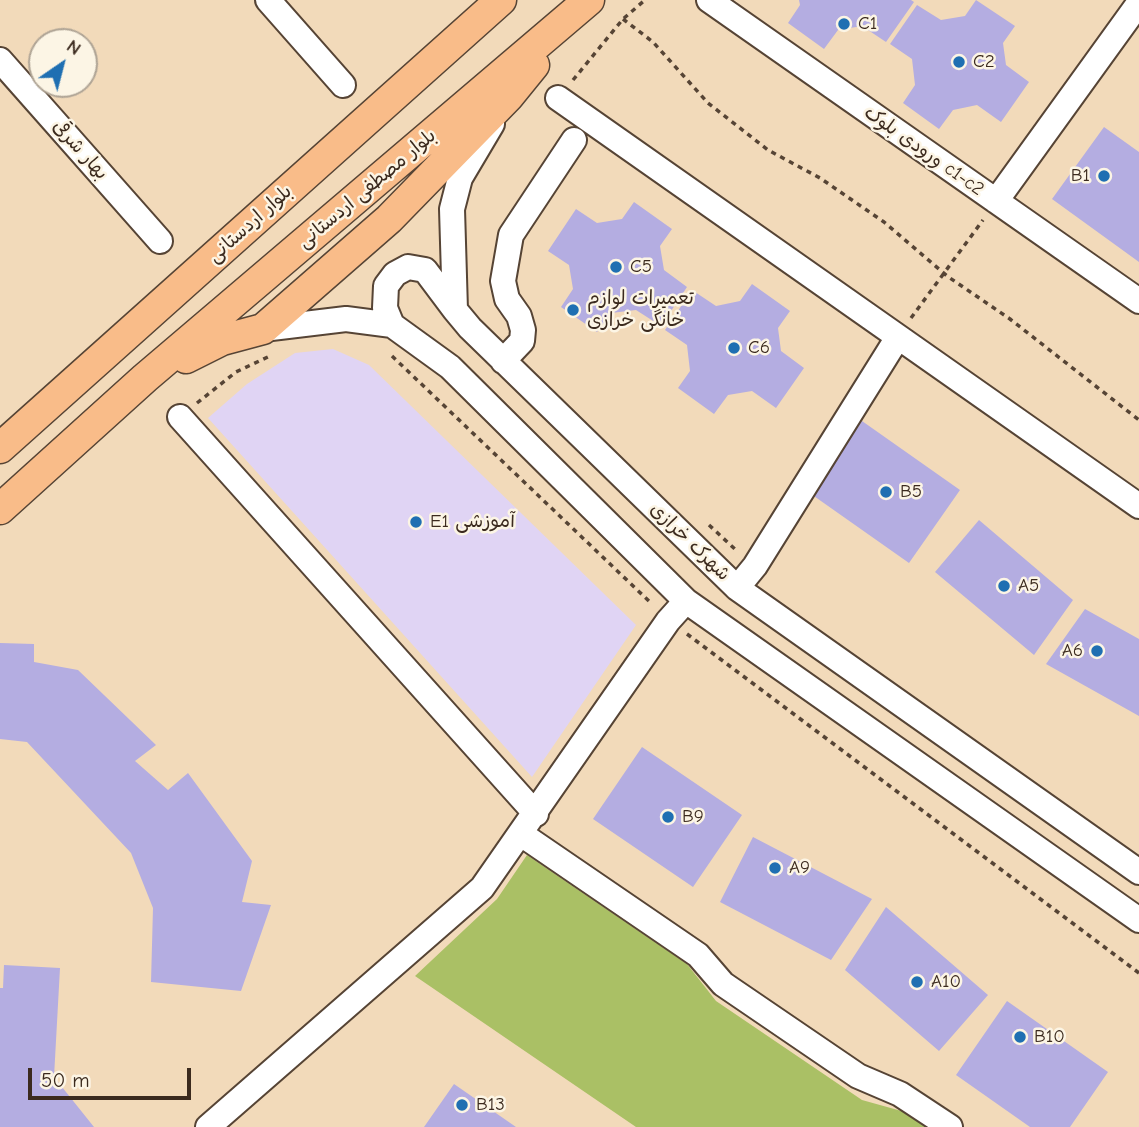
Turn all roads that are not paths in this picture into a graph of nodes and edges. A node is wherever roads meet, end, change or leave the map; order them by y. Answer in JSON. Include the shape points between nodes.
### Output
{"nodes":[{"id":1,"x":268,"y":0,"type":"edge"},
{"id":2,"x":500,"y":0,"type":"edge"},
{"id":3,"x":709,"y":0,"type":"edge"},
{"id":4,"x":1139,"y":3,"type":"edge"},
{"id":5,"x":582,"y":6,"type":"edge"},
{"id":6,"x":0,"y":60,"type":"edge"},
{"id":7,"x":343,"y":85,"type":"dead end"},
{"id":8,"x":508,"y":97,"type":"junction"},
{"id":9,"x":558,"y":98,"type":"road end"},
{"id":10,"x":574,"y":140,"type":"dead end"},
{"id":11,"x":996,"y":201,"type":"junction"},
{"id":12,"x":160,"y":241,"type":"dead end"},
{"id":13,"x":1139,"y":301,"type":"edge"},
{"id":14,"x":455,"y":310,"type":"junction"},
{"id":15,"x":392,"y":325,"type":"junction"},
{"id":16,"x":263,"y":329,"type":"junction"},
{"id":17,"x":898,"y":337,"type":"junction"},
{"id":18,"x":503,"y":360,"type":"junction"},
{"id":19,"x":145,"y":378,"type":"junction"},
{"id":20,"x":180,"y":417,"type":"dead end"},
{"id":21,"x":0,"y":448,"type":"edge"},
{"id":22,"x":1139,"y":506,"type":"edge"},
{"id":23,"x":0,"y":509,"type":"edge"},
{"id":24,"x":737,"y":588,"type":"junction"},
{"id":25,"x":686,"y":601,"type":"junction"},
{"id":26,"x":536,"y":814,"type":"junction"},
{"id":27,"x":521,"y":834,"type":"junction"},
{"id":28,"x":1139,"y":872,"type":"edge"},
{"id":29,"x":1139,"y":920,"type":"edge"},
{"id":30,"x":208,"y":1127,"type":"edge"},
{"id":31,"x":950,"y":1127,"type":"edge"}],
"edges":[{"from":1,"to":7,"type":"street"},
{"from":2,"to":21,"type":"main road","name":"بلوار اردستانی"},
{"from":3,"to":11,"type":"street","name":"ورودی بلوک c1-c2"},
{"from":4,"to":11,"type":"street"},
{"from":5,"to":8,"type":"main road"},
{"from":5,"to":19,"type":"main road","name":"بلوار مصطفی اردستانی"},
{"from":6,"to":12,"type":"street","name":"بهار شرقی"},
{"from":8,"to":14,"type":"street","via":[[460,178],[452,209]]},
{"from":8,"to":16,"type":"main road","via":[[388,219]]},
{"from":9,"to":17,"type":"street"},
{"from":10,"to":18,"type":"street","via":[[511,235],[503,281],[523,330],[522,341]]},
{"from":11,"to":13,"type":"street","name":"ورودی بلوک c1-c2"},
{"from":14,"to":15,"type":"street","name":"شهرک خرازی","via":[[425,270],[408,267],[386,286],[385,308]]},
{"from":14,"to":18,"type":"street","name":"شهرک خرازی"},
{"from":15,"to":16,"type":"street","via":[[346,319]]},
{"from":15,"to":25,"type":"street","via":[[450,367]]},
{"from":16,"to":19,"type":"main road","via":[[222,340]]},
{"from":17,"to":22,"type":"street"},
{"from":17,"to":24,"type":"street"},
{"from":18,"to":24,"type":"street","name":"شهرک خرازی"},
{"from":19,"to":23,"type":"main road"},
{"from":20,"to":26,"type":"street"},
{"from":24,"to":28,"type":"street","name":"شهرک خرازی"},
{"from":25,"to":26,"type":"street"},
{"from":25,"to":29,"type":"street"},
{"from":26,"to":27,"type":"street"},
{"from":27,"to":30,"type":"street","via":[[482,888]]},
{"from":27,"to":31,"type":"street","via":[[698,955],[734,992],[858,1076],[900,1094]]}]}
